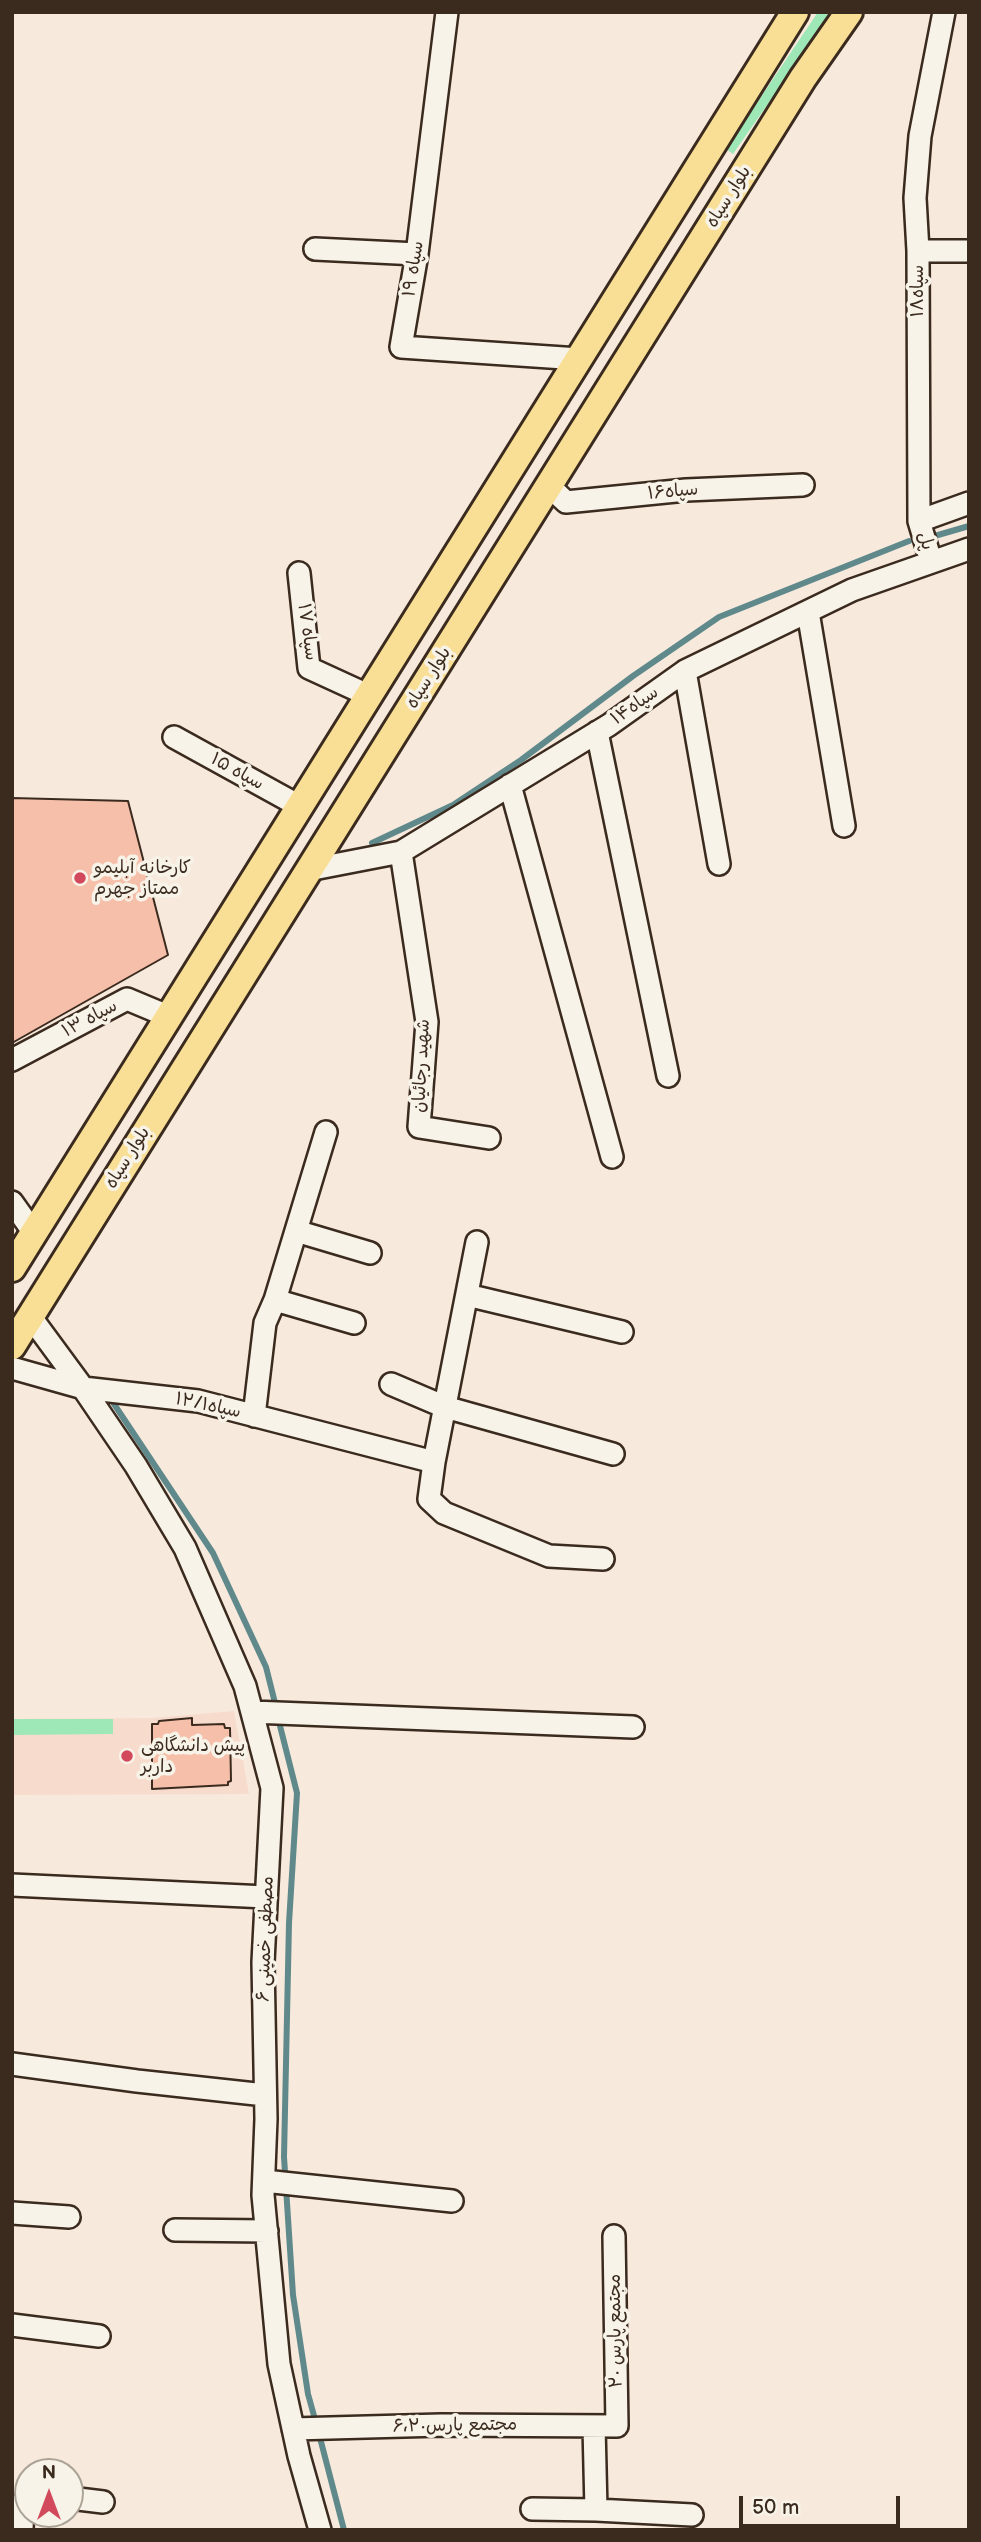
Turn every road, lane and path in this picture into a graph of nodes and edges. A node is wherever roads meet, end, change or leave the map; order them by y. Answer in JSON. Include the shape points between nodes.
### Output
{"nodes":[{"id":1,"x":447,"y":12,"type":"edge"},
{"id":2,"x":795,"y":12,"type":"edge"},
{"id":3,"x":849,"y":12,"type":"edge"},
{"id":4,"x":944,"y":12,"type":"edge"},
{"id":5,"x":315,"y":248,"type":"dead end"},
{"id":6,"x":918,"y":251,"type":"junction"},
{"id":7,"x":969,"y":251,"type":"edge"},
{"id":8,"x":417,"y":254,"type":"junction"},
{"id":9,"x":579,"y":359,"type":"junction"},
{"id":10,"x":803,"y":485,"type":"dead end"},
{"id":11,"x":548,"y":486,"type":"junction"},
{"id":12,"x":969,"y":503,"type":"edge"},
{"id":13,"x":919,"y":521,"type":"junction"},
{"id":14,"x":969,"y":549,"type":"edge"},
{"id":15,"x":931,"y":561,"type":"junction"},
{"id":16,"x":299,"y":573,"type":"dead end"},
{"id":17,"x":808,"y":612,"type":"junction"},
{"id":18,"x":685,"y":671,"type":"junction"},
{"id":19,"x":370,"y":696,"type":"junction"},
{"id":20,"x":597,"y":732,"type":"junction"},
{"id":21,"x":174,"y":737,"type":"dead end"},
{"id":22,"x":510,"y":785,"type":"junction"},
{"id":23,"x":301,"y":807,"type":"junction"},
{"id":24,"x":844,"y":826,"type":"dead end"},
{"id":25,"x":401,"y":852,"type":"junction"},
{"id":26,"x":719,"y":864,"type":"dead end"},
{"id":27,"x":308,"y":870,"type":"junction"},
{"id":28,"x":170,"y":1017,"type":"junction"},
{"id":29,"x":12,"y":1060,"type":"edge"},
{"id":30,"x":668,"y":1076,"type":"dead end"},
{"id":31,"x":326,"y":1132,"type":"dead end"},
{"id":32,"x":489,"y":1139,"type":"dead end"},
{"id":33,"x":612,"y":1157,"type":"dead end"},
{"id":34,"x":12,"y":1202,"type":"edge"},
{"id":35,"x":296,"y":1231,"type":"junction"},
{"id":36,"x":34,"y":1233,"type":"junction"},
{"id":37,"x":477,"y":1242,"type":"dead end"},
{"id":38,"x":370,"y":1253,"type":"dead end"},
{"id":39,"x":12,"y":1268,"type":"edge"},
{"id":40,"x":467,"y":1295,"type":"junction"},
{"id":41,"x":275,"y":1300,"type":"junction"},
{"id":42,"x":30,"y":1316,"type":"junction"},
{"id":43,"x":354,"y":1323,"type":"dead end"},
{"id":44,"x":622,"y":1332,"type":"dead end"},
{"id":45,"x":12,"y":1346,"type":"edge"},
{"id":46,"x":12,"y":1368,"type":"edge"},
{"id":47,"x":391,"y":1384,"type":"dead end"},
{"id":48,"x":83,"y":1388,"type":"junction"},
{"id":49,"x":445,"y":1407,"type":"junction"},
{"id":50,"x":254,"y":1416,"type":"junction"},
{"id":51,"x":613,"y":1454,"type":"dead end"},
{"id":52,"x":434,"y":1462,"type":"junction"},
{"id":53,"x":603,"y":1559,"type":"dead end"},
{"id":54,"x":252,"y":1712,"type":"junction"},
{"id":55,"x":633,"y":1727,"type":"dead end"},
{"id":56,"x":12,"y":1885,"type":"edge"},
{"id":57,"x":267,"y":1897,"type":"junction"},
{"id":58,"x":12,"y":2064,"type":"edge"},
{"id":59,"x":265,"y":2095,"type":"junction"},
{"id":60,"x":264,"y":2181,"type":"junction"},
{"id":61,"x":452,"y":2201,"type":"dead end"},
{"id":62,"x":12,"y":2213,"type":"edge"},
{"id":63,"x":69,"y":2217,"type":"dead end"},
{"id":64,"x":175,"y":2230,"type":"dead end"},
{"id":65,"x":267,"y":2231,"type":"junction"},
{"id":66,"x":614,"y":2236,"type":"dead end"},
{"id":67,"x":12,"y":2325,"type":"edge"},
{"id":68,"x":99,"y":2336,"type":"dead end"},
{"id":69,"x":594,"y":2426,"type":"junction"},
{"id":70,"x":617,"y":2426,"type":"joint"},
{"id":71,"x":293,"y":2429,"type":"junction"},
{"id":72,"x":84,"y":2499,"type":"edge"},
{"id":73,"x":103,"y":2502,"type":"dead end"},
{"id":74,"x":532,"y":2509,"type":"dead end"},
{"id":75,"x":596,"y":2510,"type":"junction"},
{"id":76,"x":692,"y":2515,"type":"dead end"},
{"id":77,"x":320,"y":2530,"type":"edge"}],
"edges":[{"from":1,"to":8,"type":"street","name":"سپاه ۱۹"},
{"from":2,"to":9,"type":"main road"},
{"from":3,"to":11,"type":"main road","name":"بلوار سپاه"},
{"from":4,"to":6,"type":"street","name":"سپاه۱۸","via":[[920,136],[915,198]]},
{"from":5,"to":8,"type":"street"},
{"from":6,"to":7,"type":"street"},
{"from":6,"to":13,"type":"street","name":"سپاه۱۸"},
{"from":8,"to":9,"type":"street","name":"سپاه ۱۹","via":[[401,347]]},
{"from":9,"to":19,"type":"main road"},
{"from":10,"to":11,"type":"street","name":"سپاه۱۶","via":[[566,502]]},
{"from":11,"to":27,"type":"main road","name":"بلوار سپاه"},
{"from":12,"to":13,"type":"street"},
{"from":13,"to":15,"type":"street","name":"پل"},
{"from":14,"to":15,"type":"street","name":"سپاه۱۴"},
{"from":15,"to":17,"type":"street","name":"سپاه۱۴"},
{"from":16,"to":19,"type":"street","name":"سپاه ۱۷","via":[[309,667]]},
{"from":17,"to":18,"type":"street","name":"سپاه۱۴"},
{"from":17,"to":24,"type":"street"},
{"from":18,"to":20,"type":"street","name":"سپاه۱۴"},
{"from":18,"to":26,"type":"street"},
{"from":19,"to":23,"type":"main road"},
{"from":20,"to":22,"type":"street","name":"سپاه۱۴"},
{"from":20,"to":30,"type":"street"},
{"from":21,"to":23,"type":"street","name":"سپاه ۱۵"},
{"from":22,"to":25,"type":"street","name":"سپاه۱۴"},
{"from":22,"to":33,"type":"street"},
{"from":23,"to":28,"type":"main road"},
{"from":25,"to":27,"type":"street","name":"سپاه۱۴"},
{"from":25,"to":32,"type":"street","name":"شهید رجائیان","via":[[427,1022],[419,1127]]},
{"from":27,"to":42,"type":"main road","name":"بلوار سپاه"},
{"from":28,"to":29,"type":"street","name":"سپاه ۱۳","via":[[127,999]]},
{"from":28,"to":36,"type":"main road"},
{"from":31,"to":35,"type":"street"},
{"from":34,"to":36,"type":"street"},
{"from":35,"to":38,"type":"street"},
{"from":35,"to":41,"type":"street"},
{"from":36,"to":39,"type":"main road"},
{"from":37,"to":40,"type":"street"},
{"from":40,"to":44,"type":"street"},
{"from":40,"to":49,"type":"street"},
{"from":41,"to":43,"type":"street"},
{"from":41,"to":50,"type":"street","via":[[265,1323]]},
{"from":42,"to":45,"type":"main road","name":"بلوار سپاه"},
{"from":42,"to":48,"type":"street"},
{"from":46,"to":48,"type":"street","name":"سپاه۱۲/۱"},
{"from":47,"to":49,"type":"street"},
{"from":48,"to":50,"type":"street","name":"سپاه۱۲/۱","via":[[198,1401]]},
{"from":48,"to":54,"type":"street","name":"مصطفی خمینی ۶","via":[[185,1548]]},
{"from":49,"to":51,"type":"street"},
{"from":49,"to":52,"type":"street"},
{"from":50,"to":52,"type":"street","name":"سپاه۱۲/۱"},
{"from":52,"to":53,"type":"street","via":[[429,1499],[444,1513],[549,1556]]},
{"from":54,"to":55,"type":"street"},
{"from":54,"to":57,"type":"street","name":"مصطفی خمینی ۶","via":[[272,1788]]},
{"from":56,"to":57,"type":"street"},
{"from":57,"to":59,"type":"street","name":"مصطفی خمینی ۶"},
{"from":58,"to":59,"type":"street"},
{"from":59,"to":60,"type":"street","name":"مصطفی خمینی ۶"},
{"from":60,"to":61,"type":"street"},
{"from":60,"to":65,"type":"street","name":"مصطفی خمینی ۶"},
{"from":62,"to":63,"type":"street"},
{"from":64,"to":65,"type":"street"},
{"from":65,"to":71,"type":"street","name":"مصطفی خمینی ۶","via":[[279,2364]]},
{"from":66,"to":70,"type":"street","name":"مجتمع پارس ۲۰"},
{"from":67,"to":68,"type":"street"},
{"from":69,"to":70,"type":"street","name":"۶،مجتمع پارس۲۰"},
{"from":69,"to":71,"type":"street","name":"۶،مجتمع پارس۲۰"},
{"from":69,"to":75,"type":"street"},
{"from":71,"to":77,"type":"street","name":"مصطفی خمینی ۶"},
{"from":72,"to":73,"type":"street"},
{"from":74,"to":75,"type":"street"},
{"from":75,"to":76,"type":"street"}]}
